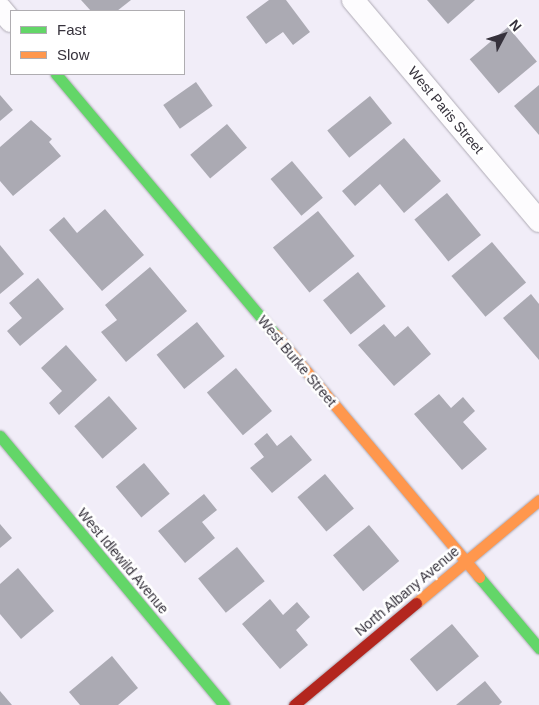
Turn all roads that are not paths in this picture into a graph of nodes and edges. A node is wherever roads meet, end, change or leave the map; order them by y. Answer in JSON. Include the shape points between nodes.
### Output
{"nodes":[{"id":1,"x":353,"y":0,"type":"edge"},
{"id":2,"x":0,"y":8,"type":"edge"},
{"id":3,"x":10,"y":20,"type":"edge"},
{"id":4,"x":57,"y":75,"type":"edge"},
{"id":5,"x":539,"y":221,"type":"edge"},
{"id":6,"x":0,"y":436,"type":"edge"},
{"id":7,"x":539,"y":500,"type":"edge"},
{"id":8,"x":466,"y":561,"type":"junction"},
{"id":9,"x":539,"y":648,"type":"edge"},
{"id":10,"x":224,"y":705,"type":"edge"},
{"id":11,"x":294,"y":705,"type":"edge"}],
"edges":[{"from":1,"to":5,"type":"street","name":"West Paris Street"},
{"from":2,"to":3,"type":"street"},
{"from":4,"to":8,"type":"street","name":"West Burke Street"},
{"from":6,"to":10,"type":"street","name":"West Idlewild Avenue"},
{"from":7,"to":8,"type":"street","name":"North Albany Avenue"},
{"from":8,"to":9,"type":"street","name":"West Burke Street"},
{"from":8,"to":11,"type":"street","name":"North Albany Avenue"}]}
